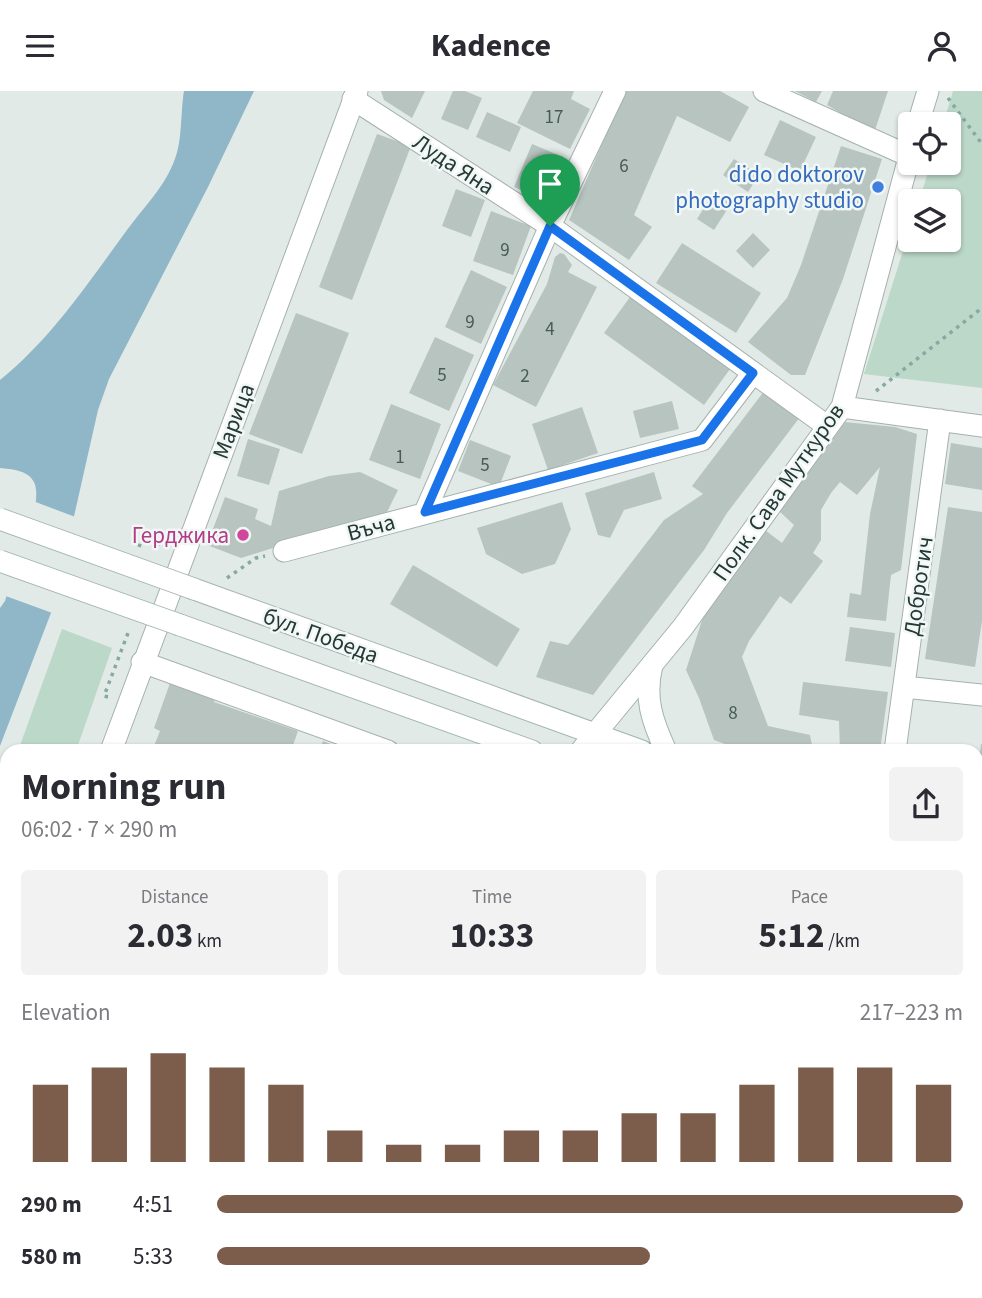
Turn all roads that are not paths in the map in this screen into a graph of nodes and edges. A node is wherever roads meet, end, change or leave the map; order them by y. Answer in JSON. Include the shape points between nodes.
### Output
{"nodes":[{"id":1,"x":615,"y":91,"type":"edge"},
{"id":2,"x":764,"y":91,"type":"edge"},
{"id":3,"x":928,"y":91,"type":"edge"},
{"id":4,"x":355,"y":95,"type":"edge"},
{"id":5,"x":922,"y":112,"type":"edge"},
{"id":6,"x":898,"y":150,"type":"edge"},
{"id":7,"x":905,"y":175,"type":"edge"},
{"id":8,"x":550,"y":226,"type":"junction"},
{"id":9,"x":753,"y":373,"type":"junction"},
{"id":10,"x":848,"y":408,"type":"junction"},
{"id":11,"x":940,"y":420,"type":"junction"},
{"id":12,"x":827,"y":426,"type":"junction"},
{"id":13,"x":982,"y":426,"type":"edge"},
{"id":14,"x":425,"y":512,"type":"junction"},
{"id":15,"x":0,"y":519,"type":"edge"},
{"id":16,"x":284,"y":551,"type":"dead end"},
{"id":17,"x":0,"y":561,"type":"edge"},
{"id":18,"x":142,"y":662,"type":"junction"},
{"id":19,"x":652,"y":665,"type":"junction"},
{"id":20,"x":904,"y":687,"type":"junction"},
{"id":21,"x":982,"y":695,"type":"edge"},
{"id":22,"x":596,"y":734,"type":"junction"},
{"id":23,"x":113,"y":744,"type":"edge"},
{"id":24,"x":369,"y":744,"type":"edge"},
{"id":25,"x":512,"y":744,"type":"edge"},
{"id":26,"x":587,"y":744,"type":"edge"},
{"id":27,"x":623,"y":744,"type":"edge"},
{"id":28,"x":663,"y":744,"type":"edge"},
{"id":29,"x":896,"y":744,"type":"edge"}],
"edges":[{"from":1,"to":8,"type":"street"},
{"from":2,"to":6,"type":"street"},
{"from":3,"to":5,"type":"street"},
{"from":4,"to":8,"type":"street","name":"Луда Яна"},
{"from":4,"to":18,"type":"street","name":"Марица"},
{"from":7,"to":10,"type":"street","name":"Полк. Сава Муткуров"},
{"from":8,"to":9,"type":"street","name":"Луда Яна"},
{"from":8,"to":14,"type":"street"},
{"from":9,"to":12,"type":"street","name":"Луда Яна"},
{"from":9,"to":14,"type":"street","name":"Въча","via":[[702,440]]},
{"from":10,"to":11,"type":"street"},
{"from":10,"to":12,"type":"street","name":"Полк. Сава Муткуров"},
{"from":11,"to":13,"type":"street"},
{"from":11,"to":20,"type":"street","name":"Добротич"},
{"from":12,"to":19,"type":"street","name":"Полк. Сава Муткуров"},
{"from":14,"to":16,"type":"street","name":"Въча"},
{"from":15,"to":22,"type":"street","name":"бул. Победа","bridge":true},
{"from":17,"to":25,"type":"street","name":"бул. Победа","bridge":true},
{"from":18,"to":23,"type":"street","name":"Марица"},
{"from":18,"to":24,"type":"street"},
{"from":19,"to":22,"type":"street","name":"Полк. Сава Муткуров"},
{"from":19,"to":28,"type":"street","via":[[647,685],[650,717]]},
{"from":20,"to":21,"type":"street"},
{"from":20,"to":29,"type":"street","name":"Добротич"},
{"from":22,"to":26,"type":"street","name":"Полк. Сава Муткуров"},
{"from":22,"to":27,"type":"street","name":"бул. Победа"}]}
